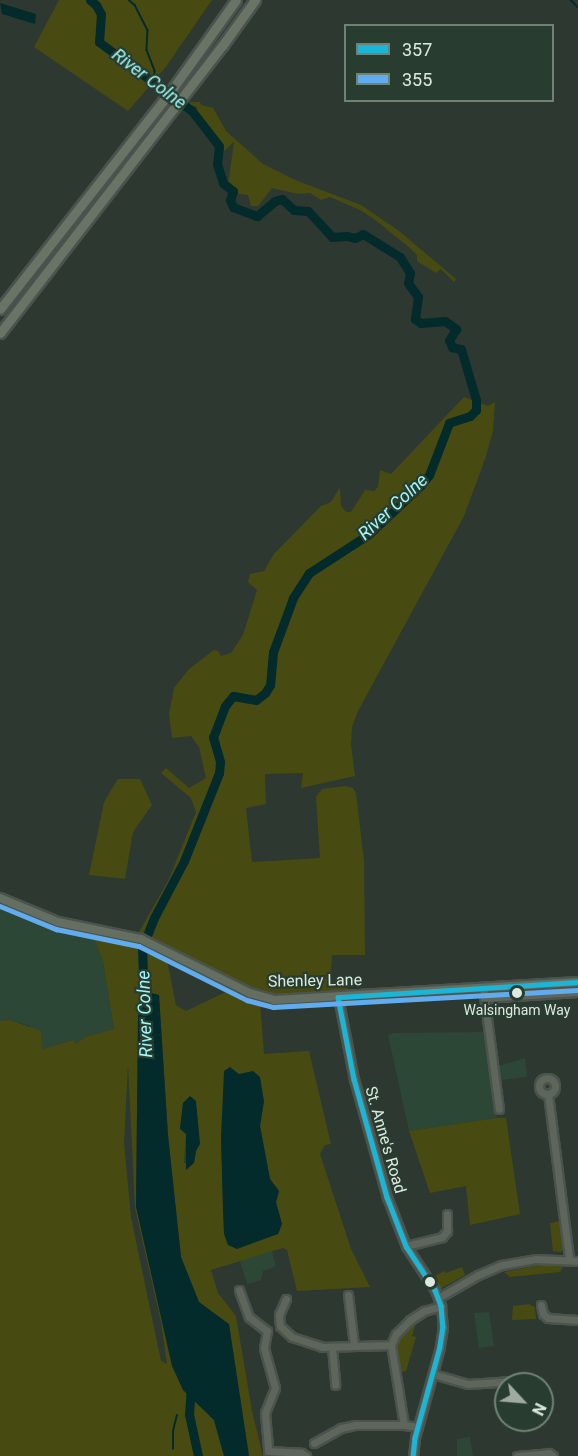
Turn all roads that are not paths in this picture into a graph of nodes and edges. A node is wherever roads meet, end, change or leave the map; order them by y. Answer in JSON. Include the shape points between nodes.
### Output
{"nodes":[{"id":1,"x":236,"y":0,"type":"edge"},
{"id":2,"x":255,"y":0,"type":"edge"},
{"id":3,"x":0,"y":309,"type":"edge"},
{"id":4,"x":0,"y":333,"type":"edge"},
{"id":5,"x":0,"y":898,"type":"edge"},
{"id":6,"x":578,"y":982,"type":"edge"},
{"id":7,"x":483,"y":988,"type":"junction"},
{"id":8,"x":578,"y":992,"type":"edge"},
{"id":9,"x":338,"y":997,"type":"junction"},
{"id":10,"x":484,"y":998,"type":"junction"},
{"id":11,"x":548,"y":1094,"type":"dead end"},
{"id":12,"x":499,"y":1109,"type":"dead end"},
{"id":13,"x":447,"y":1214,"type":"dead end"},
{"id":14,"x":406,"y":1246,"type":"junction"},
{"id":15,"x":569,"y":1259,"type":"junction"},
{"id":16,"x":578,"y":1261,"type":"edge"},
{"id":17,"x":239,"y":1290,"type":"dead end"},
{"id":18,"x":348,"y":1295,"type":"dead end"},
{"id":19,"x":438,"y":1298,"type":"junction"},
{"id":20,"x":286,"y":1299,"type":"dead end"},
{"id":21,"x":541,"y":1305,"type":"dead end"},
{"id":22,"x":441,"y":1306,"type":"junction"},
{"id":23,"x":578,"y":1320,"type":"edge"},
{"id":24,"x":280,"y":1326,"type":"junction"},
{"id":25,"x":267,"y":1331,"type":"junction"},
{"id":26,"x":354,"y":1345,"type":"junction"},
{"id":27,"x":391,"y":1345,"type":"junction"},
{"id":28,"x":332,"y":1347,"type":"junction"},
{"id":29,"x":433,"y":1374,"type":"junction"},
{"id":30,"x":494,"y":1383,"type":"edge"},
{"id":31,"x":335,"y":1385,"type":"dead end"},
{"id":32,"x":404,"y":1425,"type":"junction"},
{"id":33,"x":418,"y":1427,"type":"junction"},
{"id":34,"x":314,"y":1443,"type":"dead end"},
{"id":35,"x":268,"y":1454,"type":"edge"},
{"id":36,"x":306,"y":1456,"type":"edge"},
{"id":37,"x":413,"y":1456,"type":"edge"},
{"id":38,"x":517,"y":1456,"type":"edge"},
{"id":39,"x":553,"y":1456,"type":"edge"}],
"edges":[{"from":1,"to":3,"type":"highway","via":[[173,88]]},
{"from":2,"to":4,"type":"highway"},
{"from":5,"to":9,"type":"main road","name":"Shenley Lane","via":[[58,921],[141,939],[266,999]]},
{"from":6,"to":7,"type":"main road","name":"Shenley Lane"},
{"from":7,"to":9,"type":"main road","name":"Shenley Lane"},
{"from":7,"to":10,"type":"street"},
{"from":8,"to":10,"type":"street"},
{"from":9,"to":14,"type":"street","name":"St. Anne's Road","via":[[378,1169]]},
{"from":10,"to":12,"type":"street"},
{"from":11,"to":15,"type":"street"},
{"from":13,"to":14,"type":"street","via":[[445,1233],[440,1238]]},
{"from":14,"to":19,"type":"street","name":"St. Anne's Road"},
{"from":15,"to":16,"type":"street"},
{"from":15,"to":19,"type":"street","via":[[502,1265]]},
{"from":17,"to":25,"type":"street","via":[[249,1317]]},
{"from":18,"to":26,"type":"street"},
{"from":19,"to":22,"type":"street","name":"St. Anne's Road"},
{"from":20,"to":24,"type":"street","via":[[279,1315]]},
{"from":21,"to":23,"type":"street","via":[[548,1318]]},
{"from":22,"to":27,"type":"street","via":[[410,1320]]},
{"from":22,"to":29,"type":"street","name":"St. Anne's Road","via":[[442,1335]]},
{"from":24,"to":25,"type":"street"},
{"from":24,"to":28,"type":"street","via":[[292,1337]]},
{"from":25,"to":35,"type":"street","via":[[264,1348],[274,1391],[265,1413]]},
{"from":26,"to":27,"type":"street"},
{"from":26,"to":28,"type":"street"},
{"from":27,"to":32,"type":"street"},
{"from":28,"to":31,"type":"street"},
{"from":29,"to":30,"type":"street","via":[[475,1384]]},
{"from":29,"to":33,"type":"street","name":"St. Anne's Road"},
{"from":32,"to":33,"type":"street"},
{"from":32,"to":34,"type":"street","via":[[355,1425]]},
{"from":33,"to":37,"type":"street","name":"St. Anne's Road"},
{"from":35,"to":36,"type":"street"},
{"from":38,"to":39,"type":"street"}]}
